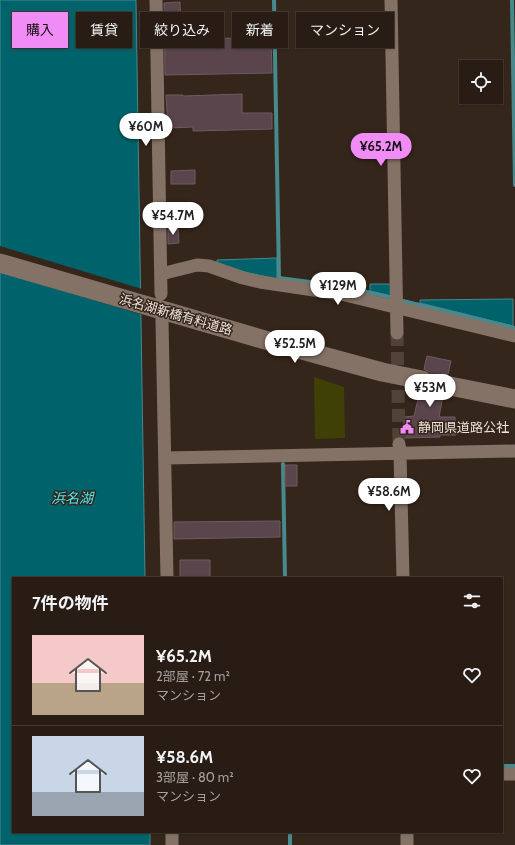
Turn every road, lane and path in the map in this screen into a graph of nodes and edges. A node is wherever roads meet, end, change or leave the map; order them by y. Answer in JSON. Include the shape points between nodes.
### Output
{"nodes":[{"id":1,"x":156,"y":0,"type":"edge"},
{"id":2,"x":391,"y":0,"type":"edge"},
{"id":3,"x":0,"y":263,"type":"edge"},
{"id":4,"x":161,"y":274,"type":"junction"},
{"id":5,"x":161,"y":294,"type":"dead end"},
{"id":6,"x":396,"y":306,"type":"junction"},
{"id":7,"x":169,"y":318,"type":"junction"},
{"id":8,"x":397,"y":333,"type":"tunnel mouth"},
{"id":9,"x":515,"y":336,"type":"edge"},
{"id":10,"x":422,"y":380,"type":"tunnel mouth"},
{"id":11,"x":446,"y":385,"type":"tunnel mouth"},
{"id":12,"x":515,"y":399,"type":"edge"},
{"id":13,"x":399,"y":449,"type":"junction"},
{"id":14,"x":515,"y":451,"type":"edge"},
{"id":15,"x":164,"y":458,"type":"junction"},
{"id":16,"x":167,"y":577,"type":"edge"},
{"id":17,"x":403,"y":577,"type":"edge"},
{"id":18,"x":503,"y":774,"type":"edge"},
{"id":19,"x":515,"y":774,"type":"edge"},
{"id":20,"x":172,"y":833,"type":"edge"},
{"id":21,"x":407,"y":833,"type":"edge"},
{"id":22,"x":172,"y":845,"type":"edge"},
{"id":23,"x":408,"y":845,"type":"edge"}],
"edges":[{"from":1,"to":4,"type":"street"},
{"from":2,"to":6,"type":"street"},
{"from":3,"to":7,"type":"main road","name":"浜名湖新橋有料道路"},
{"from":4,"to":5,"type":"street"},
{"from":4,"to":6,"type":"street","via":[[197,264],[260,282],[341,294]]},
{"from":6,"to":8,"type":"street"},
{"from":6,"to":9,"type":"street"},
{"from":7,"to":10,"type":"main road","name":"浜名湖新橋有料道路"},
{"from":7,"to":15,"type":"street"},
{"from":11,"to":12,"type":"main road"},
{"from":13,"to":14,"type":"street"},
{"from":13,"to":15,"type":"street"},
{"from":13,"to":17,"type":"street"},
{"from":15,"to":16,"type":"street"},
{"from":18,"to":19,"type":"street"},
{"from":20,"to":22,"type":"street"},
{"from":21,"to":23,"type":"street"}]}
